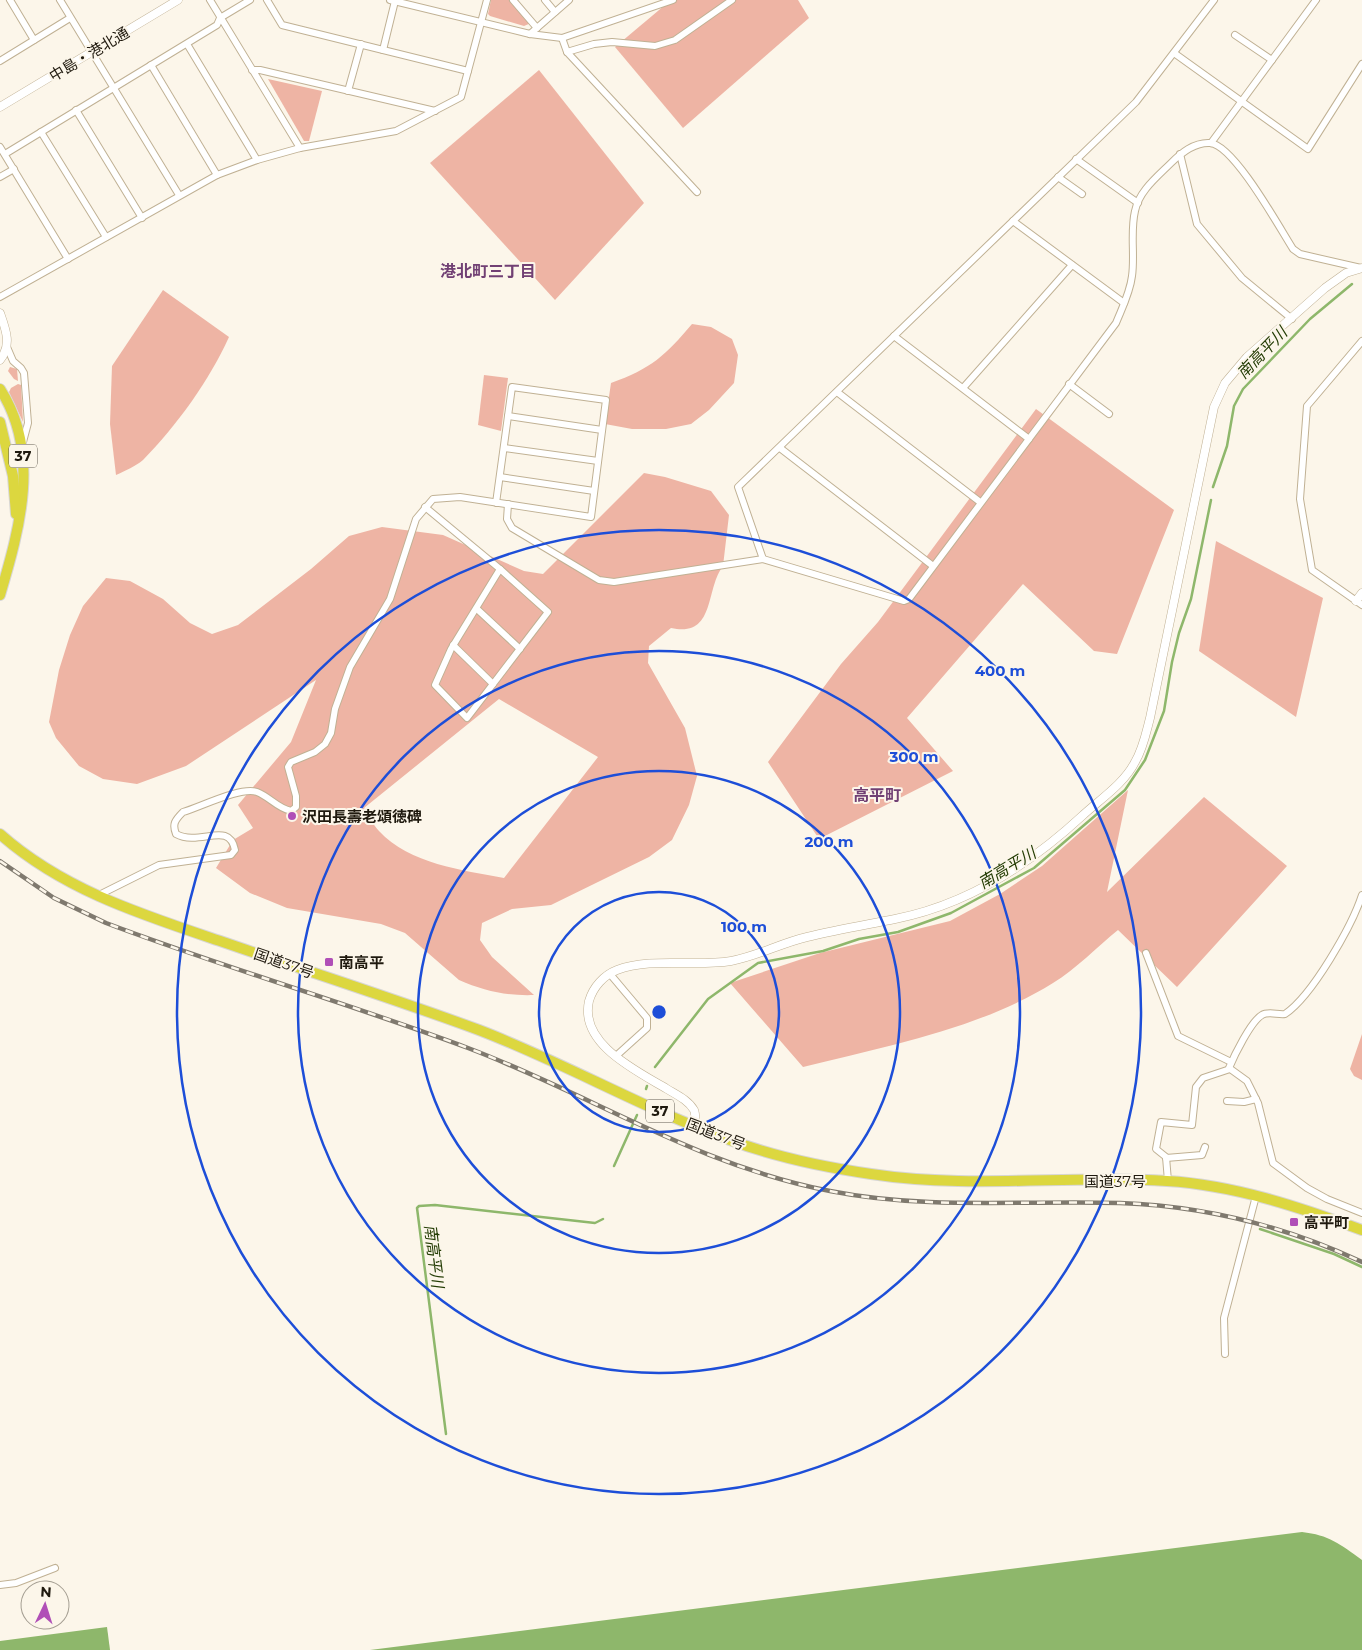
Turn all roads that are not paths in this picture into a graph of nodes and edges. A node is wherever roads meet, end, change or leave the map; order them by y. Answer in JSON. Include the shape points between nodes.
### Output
{"nodes":[{"id":1,"x":10,"y":0,"type":"edge"},
{"id":2,"x":60,"y":0,"type":"edge"},
{"id":3,"x":178,"y":0,"type":"edge"},
{"id":4,"x":210,"y":0,"type":"edge"},
{"id":5,"x":250,"y":0,"type":"edge"},
{"id":6,"x":267,"y":0,"type":"edge"},
{"id":7,"x":487,"y":0,"type":"edge"},
{"id":8,"x":513,"y":0,"type":"edge"},
{"id":9,"x":545,"y":0,"type":"edge"},
{"id":10,"x":569,"y":0,"type":"edge"},
{"id":11,"x":673,"y":0,"type":"edge"},
{"id":12,"x":732,"y":0,"type":"edge"},
{"id":13,"x":1214,"y":0,"type":"edge"},
{"id":14,"x":1316,"y":0,"type":"edge"},
{"id":15,"x":393,"y":1,"type":"edge"},
{"id":16,"x":555,"y":12,"type":"junction"},
{"id":17,"x":70,"y":18,"type":"junction"},
{"id":18,"x":220,"y":18,"type":"junction"},
{"id":19,"x":481,"y":23,"type":"junction"},
{"id":20,"x":536,"y":28,"type":"junction"},
{"id":21,"x":530,"y":34,"type":"junction"},
{"id":22,"x":1235,"y":35,"type":"dead end"},
{"id":23,"x":562,"y":38,"type":"junction"},
{"id":24,"x":34,"y":40,"type":"junction"},
{"id":25,"x":187,"y":44,"type":"junction"},
{"id":26,"x":361,"y":44,"type":"junction"},
{"id":27,"x":383,"y":50,"type":"junction"},
{"id":28,"x":91,"y":52,"type":"junction"},
{"id":29,"x":567,"y":52,"type":"junction"},
{"id":30,"x":1174,"y":53,"type":"junction"},
{"id":31,"x":1272,"y":60,"type":"junction"},
{"id":32,"x":0,"y":61,"type":"edge"},
{"id":33,"x":1362,"y":64,"type":"edge"},
{"id":34,"x":151,"y":65,"type":"junction"},
{"id":35,"x":252,"y":70,"type":"junction"},
{"id":36,"x":468,"y":71,"type":"junction"},
{"id":37,"x":113,"y":87,"type":"junction"},
{"id":38,"x":348,"y":91,"type":"junction"},
{"id":39,"x":1242,"y":101,"type":"junction"},
{"id":40,"x":0,"y":107,"type":"edge"},
{"id":41,"x":76,"y":110,"type":"junction"},
{"id":42,"x":435,"y":111,"type":"junction"},
{"id":43,"x":41,"y":132,"type":"junction"},
{"id":44,"x":1211,"y":143,"type":"junction"},
{"id":45,"x":0,"y":147,"type":"edge"},
{"id":46,"x":300,"y":148,"type":"junction"},
{"id":47,"x":5,"y":154,"type":"junction"},
{"id":48,"x":1180,"y":154,"type":"junction"},
{"id":49,"x":1076,"y":159,"type":"junction"},
{"id":50,"x":256,"y":160,"type":"junction"},
{"id":51,"x":14,"y":169,"type":"junction"},
{"id":52,"x":217,"y":175,"type":"junction"},
{"id":53,"x":0,"y":177,"type":"edge"},
{"id":54,"x":1058,"y":177,"type":"junction"},
{"id":55,"x":697,"y":192,"type":"dead end"},
{"id":56,"x":1082,"y":194,"type":"dead end"},
{"id":57,"x":179,"y":196,"type":"junction"},
{"id":58,"x":1138,"y":203,"type":"junction"},
{"id":59,"x":142,"y":218,"type":"junction"},
{"id":60,"x":1013,"y":221,"type":"junction"},
{"id":61,"x":106,"y":238,"type":"junction"},
{"id":62,"x":68,"y":259,"type":"junction"},
{"id":63,"x":1072,"y":265,"type":"junction"},
{"id":64,"x":1361,"y":268,"type":"edge"},
{"id":65,"x":0,"y":297,"type":"edge"},
{"id":66,"x":1124,"y":303,"type":"junction"},
{"id":67,"x":0,"y":313,"type":"edge"},
{"id":68,"x":1292,"y":319,"type":"junction"},
{"id":69,"x":894,"y":336,"type":"junction"},
{"id":70,"x":1362,"y":341,"type":"edge"},
{"id":71,"x":7,"y":347,"type":"junction"},
{"id":72,"x":0,"y":360,"type":"edge"},
{"id":73,"x":1069,"y":384,"type":"junction"},
{"id":74,"x":963,"y":388,"type":"junction"},
{"id":75,"x":0,"y":389,"type":"edge"},
{"id":76,"x":837,"y":392,"type":"junction"},
{"id":77,"x":1109,"y":414,"type":"dead end"},
{"id":78,"x":508,"y":416,"type":"junction"},
{"id":79,"x":0,"y":422,"type":"edge"},
{"id":80,"x":602,"y":430,"type":"junction"},
{"id":81,"x":1029,"y":439,"type":"junction"},
{"id":82,"x":22,"y":444,"type":"junction"},
{"id":83,"x":504,"y":448,"type":"junction"},
{"id":84,"x":780,"y":448,"type":"junction"},
{"id":85,"x":598,"y":461,"type":"junction"},
{"id":86,"x":500,"y":477,"type":"junction"},
{"id":87,"x":594,"y":492,"type":"junction"},
{"id":88,"x":980,"y":502,"type":"junction"},
{"id":89,"x":496,"y":503,"type":"junction"},
{"id":90,"x":508,"y":504,"type":"junction"},
{"id":91,"x":425,"y":507,"type":"junction"},
{"id":92,"x":17,"y":527,"type":"junction"},
{"id":93,"x":763,"y":559,"type":"junction"},
{"id":94,"x":933,"y":566,"type":"junction"},
{"id":95,"x":500,"y":569,"type":"junction"},
{"id":96,"x":1362,"y":593,"type":"edge"},
{"id":97,"x":0,"y":595,"type":"edge"},
{"id":98,"x":1359,"y":603,"type":"edge"},
{"id":99,"x":477,"y":609,"type":"junction"},
{"id":100,"x":453,"y":645,"type":"junction"},
{"id":101,"x":520,"y":649,"type":"junction"},
{"id":102,"x":494,"y":684,"type":"junction"},
{"id":103,"x":0,"y":834,"type":"edge"},
{"id":104,"x":1362,"y":895,"type":"edge"},
{"id":105,"x":97,"y":896,"type":"junction"},
{"id":106,"x":1146,"y":953,"type":"dead end"},
{"id":107,"x":610,"y":974,"type":"junction"},
{"id":108,"x":616,"y":1056,"type":"junction"},
{"id":109,"x":1231,"y":1066,"type":"junction"},
{"id":110,"x":1256,"y":1099,"type":"junction"},
{"id":111,"x":1227,"y":1101,"type":"dead end"},
{"id":112,"x":695,"y":1127,"type":"junction"},
{"id":113,"x":1205,"y":1147,"type":"dead end"},
{"id":114,"x":1166,"y":1158,"type":"junction"},
{"id":115,"x":1168,"y":1181,"type":"junction"},
{"id":116,"x":1256,"y":1196,"type":"junction"},
{"id":117,"x":1362,"y":1213,"type":"edge"},
{"id":118,"x":1362,"y":1230,"type":"edge"},
{"id":119,"x":1225,"y":1354,"type":"dead end"},
{"id":120,"x":55,"y":1568,"type":"dead end"},
{"id":121,"x":0,"y":1585,"type":"edge"}],
"edges":[{"from":1,"to":24,"type":"street"},
{"from":2,"to":17,"type":"street"},
{"from":3,"to":28,"type":"street","name":"中島・港北通"},
{"from":4,"to":18,"type":"street"},
{"from":5,"to":18,"type":"street"},
{"from":6,"to":26,"type":"street","via":[[282,25]]},
{"from":7,"to":19,"type":"street"},
{"from":8,"to":20,"type":"street"},
{"from":9,"to":16,"type":"street"},
{"from":10,"to":16,"type":"street"},
{"from":11,"to":23,"type":"street"},
{"from":12,"to":29,"type":"street","via":[[675,40],[655,46],[612,42],[594,44]]},
{"from":13,"to":30,"type":"street"},
{"from":14,"to":31,"type":"street"},
{"from":15,"to":19,"type":"street"},
{"from":15,"to":27,"type":"street"},
{"from":16,"to":20,"type":"street"},
{"from":17,"to":24,"type":"street"},
{"from":17,"to":28,"type":"street"},
{"from":18,"to":25,"type":"street","via":[[217,25]]},
{"from":18,"to":35,"type":"street"},
{"from":19,"to":21,"type":"street"},
{"from":19,"to":36,"type":"street"},
{"from":20,"to":21,"type":"street"},
{"from":21,"to":23,"type":"street"},
{"from":22,"to":31,"type":"street"},
{"from":23,"to":29,"type":"street"},
{"from":24,"to":32,"type":"street"},
{"from":25,"to":34,"type":"street"},
{"from":25,"to":50,"type":"street"},
{"from":26,"to":27,"type":"street"},
{"from":26,"to":38,"type":"street"},
{"from":27,"to":36,"type":"street"},
{"from":28,"to":37,"type":"street"},
{"from":28,"to":40,"type":"street","name":"中島・港北通"},
{"from":29,"to":55,"type":"street"},
{"from":30,"to":39,"type":"street"},
{"from":30,"to":49,"type":"street","via":[[1136,102]]},
{"from":31,"to":39,"type":"street"},
{"from":33,"to":39,"type":"street","via":[[1308,149]]},
{"from":34,"to":37,"type":"street"},
{"from":34,"to":52,"type":"street"},
{"from":35,"to":38,"type":"street"},
{"from":35,"to":46,"type":"street"},
{"from":36,"to":42,"type":"street","via":[[462,97]]},
{"from":37,"to":41,"type":"street"},
{"from":37,"to":57,"type":"street"},
{"from":38,"to":42,"type":"street"},
{"from":39,"to":44,"type":"street"},
{"from":41,"to":43,"type":"street"},
{"from":41,"to":59,"type":"street"},
{"from":42,"to":46,"type":"street","via":[[396,131]]},
{"from":43,"to":47,"type":"street"},
{"from":43,"to":61,"type":"street"},
{"from":44,"to":48,"type":"street","via":[[1188,148]]},
{"from":44,"to":64,"type":"street","via":[[1234,158],[1294,249],[1300,254]]},
{"from":45,"to":47,"type":"street"},
{"from":46,"to":50,"type":"street"},
{"from":47,"to":51,"type":"street"},
{"from":48,"to":58,"type":"street","via":[[1148,186]]},
{"from":48,"to":68,"type":"street","via":[[1197,224],[1242,278]]},
{"from":49,"to":54,"type":"street"},
{"from":49,"to":58,"type":"street"},
{"from":50,"to":52,"type":"street"},
{"from":51,"to":53,"type":"street"},
{"from":51,"to":62,"type":"street"},
{"from":52,"to":57,"type":"street"},
{"from":54,"to":56,"type":"street"},
{"from":54,"to":60,"type":"street"},
{"from":57,"to":59,"type":"street"},
{"from":58,"to":66,"type":"street","via":[[1132,276]]},
{"from":59,"to":61,"type":"street"},
{"from":60,"to":63,"type":"street"},
{"from":60,"to":69,"type":"street"},
{"from":61,"to":62,"type":"street"},
{"from":62,"to":65,"type":"street"},
{"from":63,"to":66,"type":"street"},
{"from":63,"to":74,"type":"street"},
{"from":64,"to":68,"type":"street","via":[[1335,281]]},
{"from":66,"to":73,"type":"street","via":[[1116,323]]},
{"from":67,"to":71,"type":"street"},
{"from":68,"to":107,"type":"street","via":[[1236,369],[1214,407],[1150,718],[1134,764],[1115,786],[1060,836],[1015,870],[989,885],[930,909],[895,919],[849,926],[732,960],[627,967]]},
{"from":69,"to":74,"type":"street"},
{"from":69,"to":76,"type":"street"},
{"from":70,"to":98,"type":"street","via":[[1307,406],[1300,488],[1312,570]]},
{"from":71,"to":72,"type":"street"},
{"from":71,"to":82,"type":"street","via":[[24,373],[28,423]]},
{"from":73,"to":77,"type":"street"},
{"from":73,"to":81,"type":"street"},
{"from":74,"to":81,"type":"street"},
{"from":75,"to":82,"type":"highway","number":"37","via":[[20,430]]},
{"from":76,"to":84,"type":"street"},
{"from":76,"to":88,"type":"street"},
{"from":78,"to":80,"type":"street"},
{"from":78,"to":80,"type":"street","via":[[512,387],[606,400]]},
{"from":78,"to":83,"type":"street"},
{"from":79,"to":92,"type":"highway","number":"37","via":[[13,476]]},
{"from":80,"to":85,"type":"street"},
{"from":81,"to":88,"type":"street"},
{"from":82,"to":92,"type":"highway","number":"37","via":[[24,486]]},
{"from":83,"to":85,"type":"street"},
{"from":83,"to":86,"type":"street"},
{"from":84,"to":93,"type":"street","via":[[738,487]]},
{"from":84,"to":94,"type":"street"},
{"from":85,"to":87,"type":"street"},
{"from":86,"to":87,"type":"street"},
{"from":86,"to":89,"type":"street"},
{"from":87,"to":90,"type":"street","via":[[590,517]]},
{"from":88,"to":94,"type":"street"},
{"from":89,"to":90,"type":"street"},
{"from":89,"to":91,"type":"street","via":[[444,497],[432,499]]},
{"from":90,"to":93,"type":"street","via":[[507,518],[512,528],[599,580],[614,582]]},
{"from":91,"to":95,"type":"street"},
{"from":91,"to":105,"type":"street","via":[[416,519],[390,599],[350,666],[326,744],[291,762],[288,767],[296,807],[291,811],[282,809],[262,794],[248,789],[183,812],[175,820],[176,834],[189,839],[228,836],[233,840],[235,850],[231,855],[159,865]]},
{"from":92,"to":97,"type":"highway","number":"37"},
{"from":93,"to":94,"type":"street","via":[[904,601],[909,599]]},
{"from":95,"to":99,"type":"street"},
{"from":95,"to":101,"type":"street","via":[[548,612]]},
{"from":96,"to":98,"type":"street"},
{"from":99,"to":100,"type":"street"},
{"from":99,"to":101,"type":"street"},
{"from":100,"to":102,"type":"street"},
{"from":100,"to":102,"type":"street","via":[[435,685],[467,718]]},
{"from":101,"to":102,"type":"street"},
{"from":103,"to":105,"type":"highway","name":"国道37号","number":"37","via":[[29,858]]},
{"from":104,"to":109,"type":"street","via":[[1355,916],[1304,996],[1285,1014],[1260,1016]]},
{"from":105,"to":112,"type":"highway","name":"国道37号","number":"37","via":[[515,1044]]},
{"from":106,"to":109,"type":"street","via":[[1178,1036]]},
{"from":107,"to":108,"type":"street","via":[[594,989],[589,1001],[588,1019],[597,1040]]},
{"from":107,"to":108,"type":"street","via":[[646,1018],[647,1028]]},
{"from":108,"to":112,"type":"street","via":[[686,1100],[694,1111]]},
{"from":109,"to":110,"type":"street","via":[[1247,1081]]},
{"from":109,"to":114,"type":"street","via":[[1203,1078],[1196,1087],[1192,1125],[1162,1122],[1156,1149]]},
{"from":110,"to":111,"type":"street"},
{"from":110,"to":117,"type":"street","via":[[1272,1163],[1307,1188]]},
{"from":112,"to":115,"type":"highway","name":"国道37号","number":"37","via":[[763,1152],[901,1178],[958,1182]]},
{"from":113,"to":114,"type":"street","via":[[1202,1155]]},
{"from":114,"to":115,"type":"street"},
{"from":115,"to":116,"type":"highway","name":"国道37号","number":"37","via":[[1213,1185]]},
{"from":116,"to":118,"type":"highway","name":"国道37号","number":"37"},
{"from":116,"to":119,"type":"street","via":[[1224,1318]]},
{"from":120,"to":121,"type":"street","via":[[16,1583]]}]}
